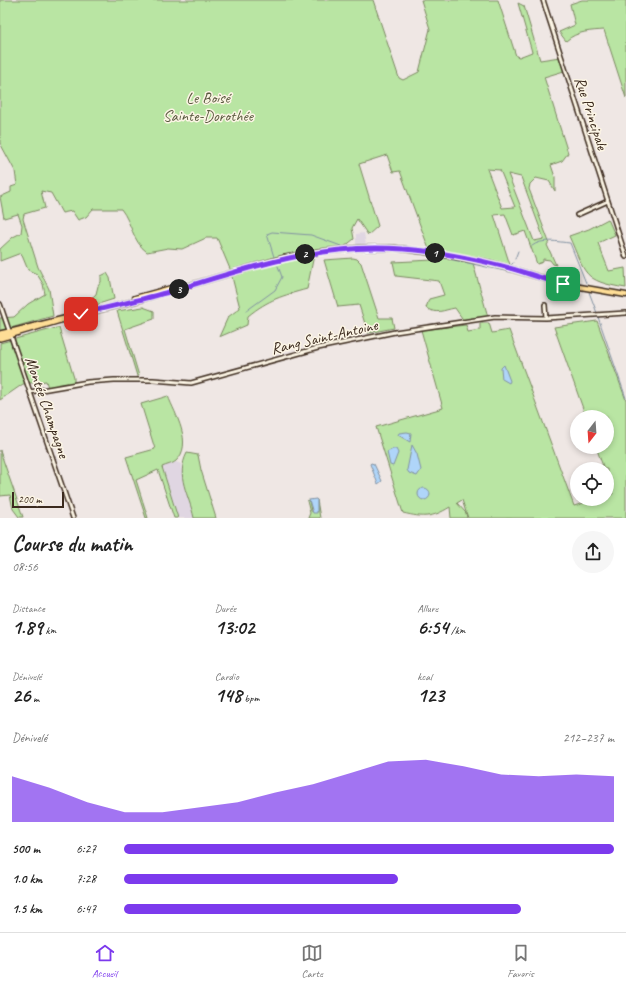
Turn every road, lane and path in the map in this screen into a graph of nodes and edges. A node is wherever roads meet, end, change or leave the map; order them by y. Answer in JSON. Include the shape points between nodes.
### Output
{"nodes":[{"id":1,"x":543,"y":0,"type":"edge"},
{"id":2,"x":608,"y":201,"type":"junction"},
{"id":3,"x":577,"y":215,"type":"dead end"},
{"id":4,"x":626,"y":257,"type":"edge"},
{"id":5,"x":626,"y":295,"type":"edge"},
{"id":6,"x":0,"y":304,"type":"edge"},
{"id":7,"x":545,"y":305,"type":"dead end"},
{"id":8,"x":626,"y":313,"type":"edge"},
{"id":9,"x":546,"y":318,"type":"junction"},
{"id":10,"x":10,"y":333,"type":"junction"},
{"id":11,"x":0,"y":334,"type":"edge"},
{"id":12,"x":0,"y":338,"type":"edge"},
{"id":13,"x":30,"y":392,"type":"junction"},
{"id":14,"x":73,"y":518,"type":"edge"}],
"edges":[{"from":1,"to":2,"type":"street","name":"Rue Principale"},
{"from":2,"to":3,"type":"street"},
{"from":2,"to":4,"type":"street","name":"Rue Principale"},
{"from":5,"to":10,"type":"main road","via":[[563,284],[479,261],[424,251],[381,248],[331,250],[297,255]]},
{"from":6,"to":10,"type":"street","name":"Montée Champagne"},
{"from":7,"to":9,"type":"street"},
{"from":8,"to":9,"type":"street","name":"Rang Saint-Antoine"},
{"from":9,"to":13,"type":"street","name":"Rang Saint-Antoine","via":[[495,317],[395,332],[318,348],[191,383],[114,380]]},
{"from":10,"to":11,"type":"highway"},
{"from":10,"to":12,"type":"highway"},
{"from":10,"to":13,"type":"street","name":"Montée Champagne"},
{"from":13,"to":14,"type":"street","name":"Montée Champagne"}]}
